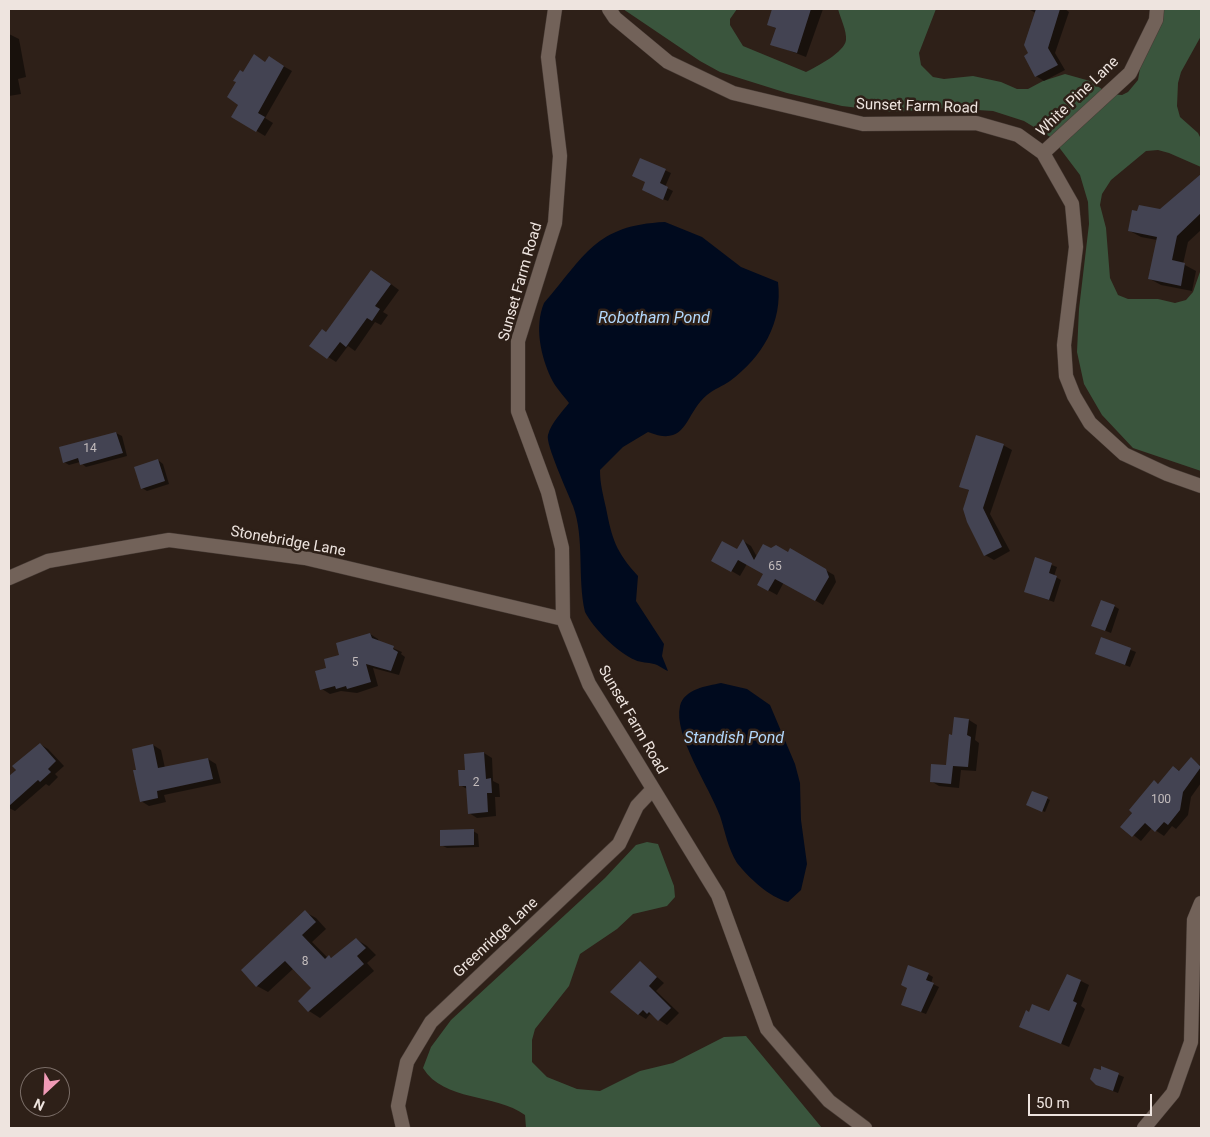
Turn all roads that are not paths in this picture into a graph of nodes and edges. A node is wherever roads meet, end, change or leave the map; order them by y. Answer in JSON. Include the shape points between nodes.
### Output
{"nodes":[{"id":1,"x":555,"y":9,"type":"edge"},
{"id":2,"x":608,"y":9,"type":"edge"},
{"id":3,"x":1157,"y":9,"type":"edge"},
{"id":4,"x":1043,"y":153,"type":"junction"},
{"id":5,"x":1201,"y":486,"type":"edge"},
{"id":6,"x":9,"y":578,"type":"edge"},
{"id":7,"x":563,"y":619,"type":"junction"},
{"id":8,"x":653,"y":789,"type":"junction"},
{"id":9,"x":1201,"y":903,"type":"edge"},
{"id":10,"x":403,"y":1128,"type":"edge"},
{"id":11,"x":865,"y":1128,"type":"edge"},
{"id":12,"x":1144,"y":1128,"type":"edge"}],
"edges":[{"from":1,"to":7,"type":"street","name":"Sunset Farm Road","via":[[548,57],[560,156],[555,223],[518,341],[518,411],[548,492],[562,548]]},
{"from":2,"to":4,"type":"street","name":"Sunset Farm Road","via":[[668,62],[733,93],[863,124],[976,123],[1018,135]]},
{"from":3,"to":4,"type":"street","name":"White Pine Lane","via":[[1156,20],[1130,72]]},
{"from":4,"to":5,"type":"street","name":"Sunset Farm Road","via":[[1072,204],[1076,247],[1064,345],[1066,376],[1074,396],[1090,423],[1124,454]]},
{"from":6,"to":7,"type":"street","name":"Stonebridge Lane","via":[[48,561],[169,540],[305,558]]},
{"from":7,"to":8,"type":"street","name":"Sunset Farm Road","via":[[589,684]]},
{"from":8,"to":10,"type":"street","name":"Greenridge Lane","via":[[637,806],[619,844],[431,1022],[407,1062],[398,1106]]},
{"from":8,"to":11,"type":"street","name":"Sunset Farm Road","via":[[718,894],[767,1029],[829,1101]]},
{"from":9,"to":12,"type":"street","via":[[1194,920],[1192,1042],[1173,1093]]}]}
